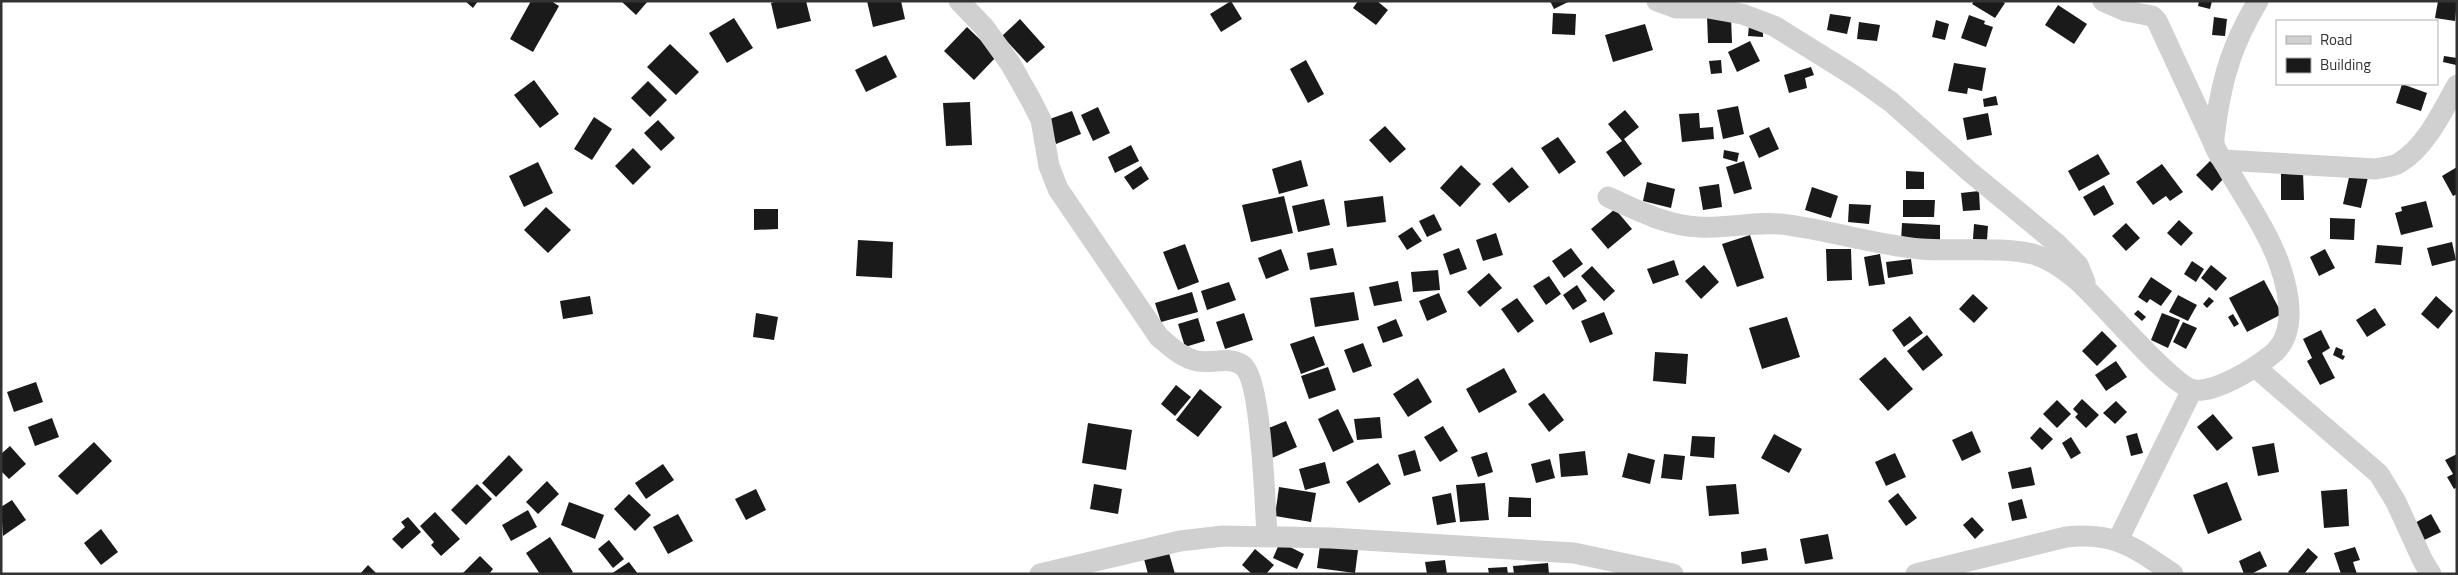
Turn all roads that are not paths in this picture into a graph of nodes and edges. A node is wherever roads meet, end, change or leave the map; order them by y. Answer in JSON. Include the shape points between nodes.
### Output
{"nodes":[{"id":1,"x":959,"y":1,"type":"edge"},
{"id":2,"x":1657,"y":1,"type":"edge"},
{"id":3,"x":2103,"y":1,"type":"edge"},
{"id":4,"x":2258,"y":1,"type":"edge"},
{"id":5,"x":2457,"y":85,"type":"edge"},
{"id":6,"x":2218,"y":152,"type":"junction"},
{"id":7,"x":1608,"y":198,"type":"dead end"},
{"id":8,"x":2087,"y":288,"type":"junction"},
{"id":9,"x":2255,"y":367,"type":"junction"},
{"id":10,"x":2192,"y":390,"type":"junction"},
{"id":11,"x":1267,"y":536,"type":"junction"},
{"id":12,"x":2118,"y":540,"type":"junction"},
{"id":13,"x":1040,"y":574,"type":"edge"},
{"id":14,"x":1673,"y":574,"type":"edge"},
{"id":15,"x":1916,"y":574,"type":"edge"},
{"id":16,"x":2173,"y":574,"type":"edge"},
{"id":17,"x":2431,"y":574,"type":"edge"}],
"edges":[{"from":1,"to":11,"type":"street","via":[[984,27],[1010,64],[1041,120],[1049,166],[1058,189],[1159,337],[1177,352],[1196,361],[1232,361],[1243,366],[1251,378],[1257,402]]},
{"from":2,"to":8,"type":"street","via":[[1676,8],[1708,8],[1734,13],[1774,26],[1856,77],[1891,102],[2055,242],[2078,265]]},
{"from":3,"to":6,"type":"street","via":[[2126,11],[2152,16],[2157,21]]},
{"from":4,"to":6,"type":"street","via":[[2228,61],[2222,82]]},
{"from":5,"to":6,"type":"street","via":[[2435,124],[2412,152],[2397,164],[2376,168]]},
{"from":6,"to":9,"type":"street","via":[[2279,262],[2289,301],[2285,340],[2274,354]]},
{"from":7,"to":8,"type":"street","via":[[1681,225],[1784,224],[1871,243],[1921,249],[2035,254],[2069,273]]},
{"from":8,"to":10,"type":"street","via":[[2137,343]]},
{"from":9,"to":10,"type":"street","via":[[2205,390]]},
{"from":9,"to":17,"type":"street","via":[[2379,474]]},
{"from":10,"to":12,"type":"street"},
{"from":11,"to":13,"type":"street","via":[[1223,536],[1180,541]]},
{"from":11,"to":14,"type":"street","via":[[1574,553]]},
{"from":12,"to":15,"type":"street","via":[[2092,534],[2066,537]]},
{"from":12,"to":16,"type":"street"}]}
